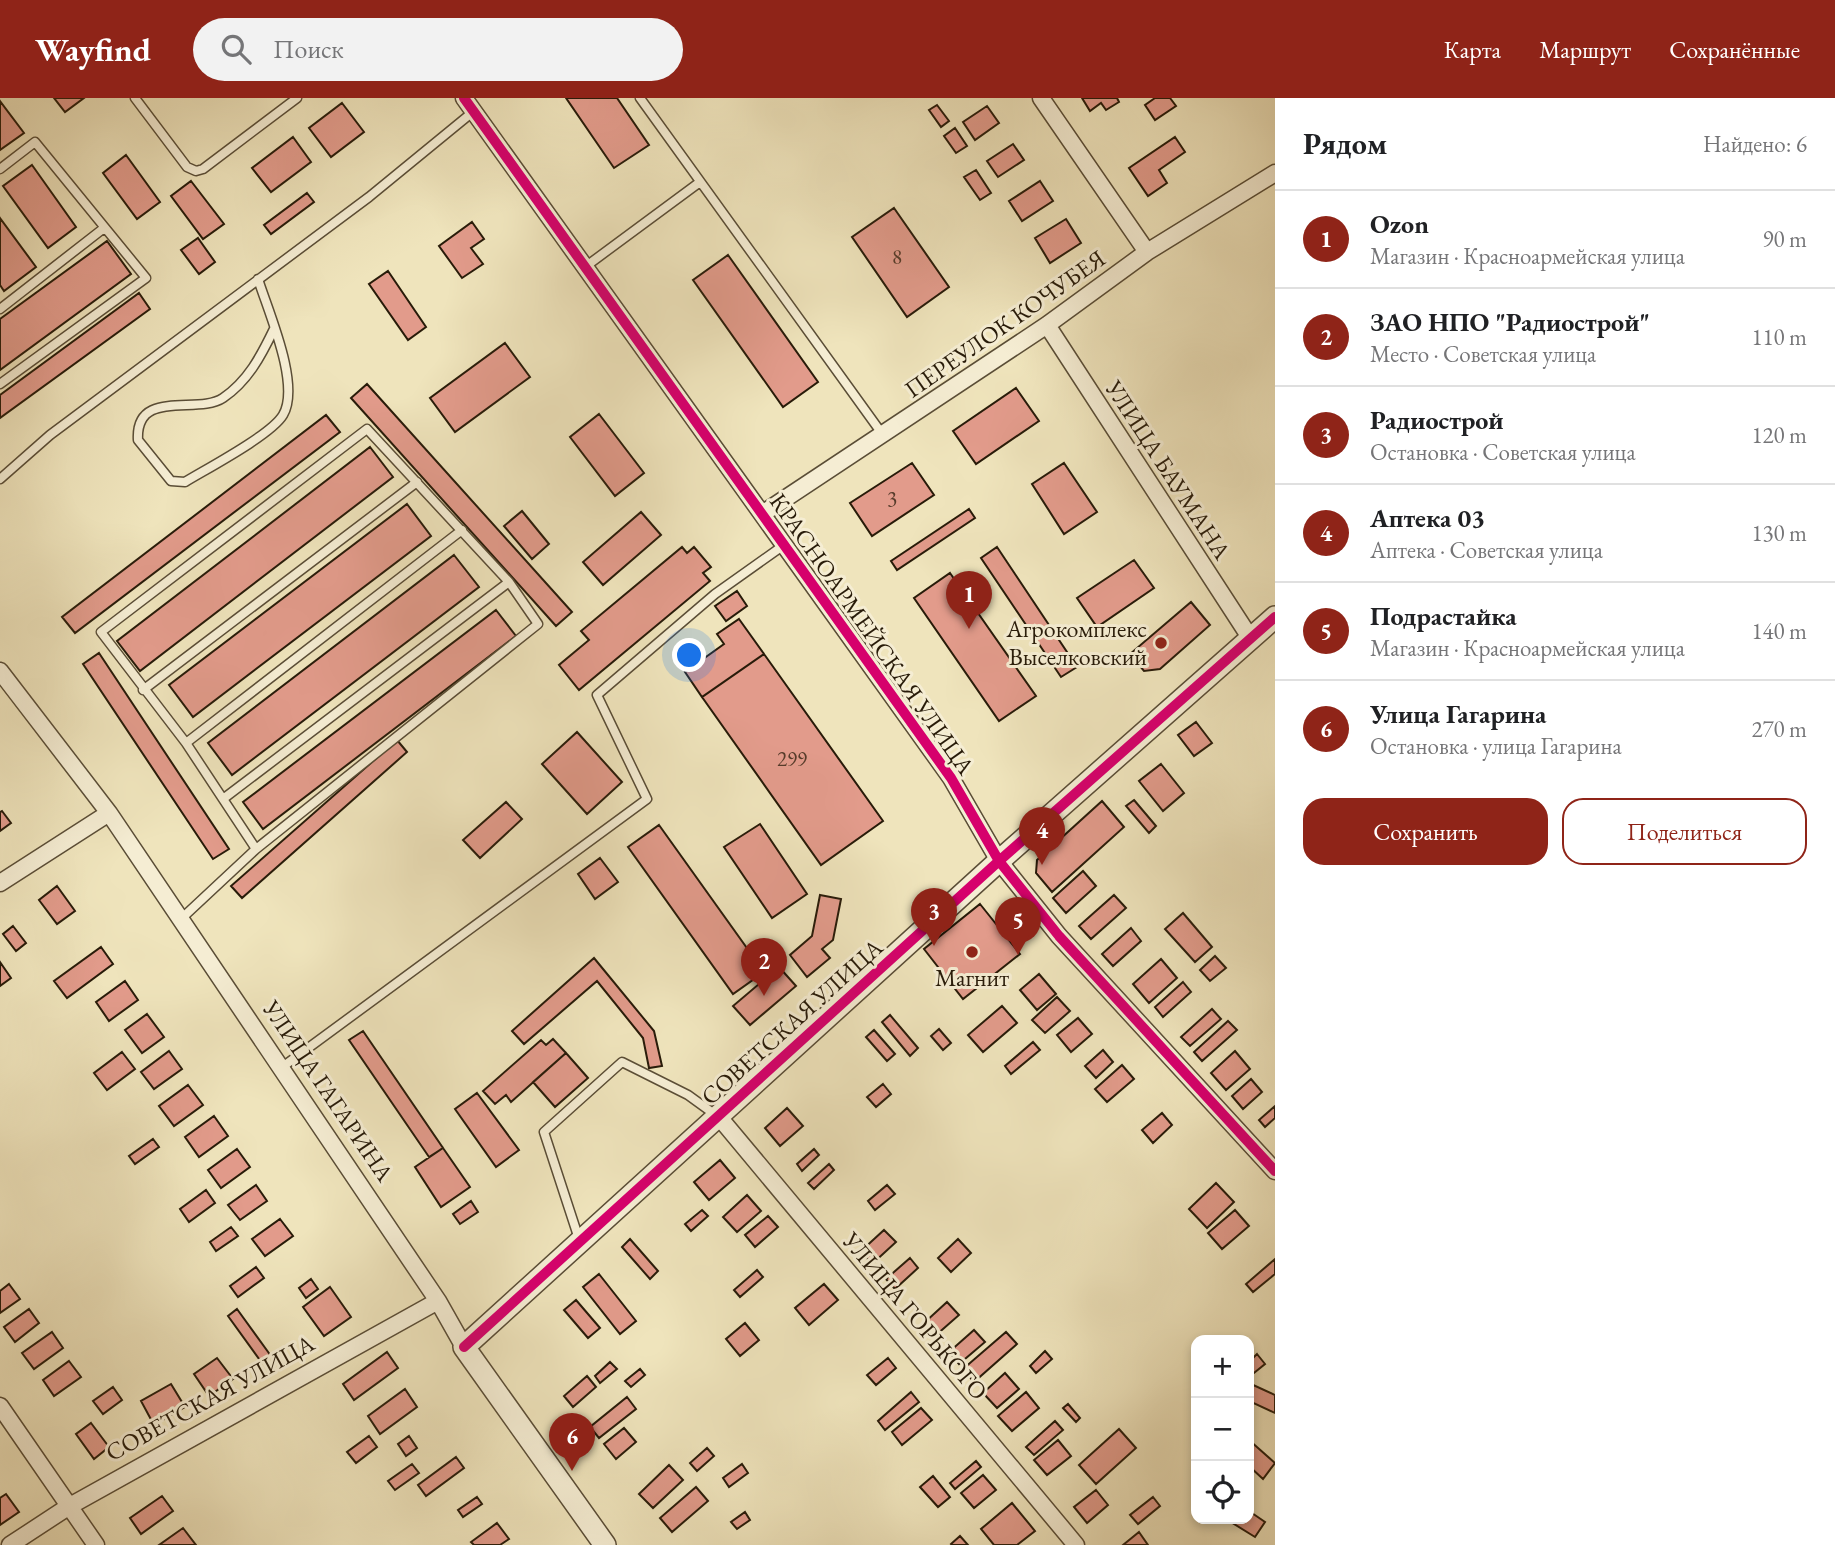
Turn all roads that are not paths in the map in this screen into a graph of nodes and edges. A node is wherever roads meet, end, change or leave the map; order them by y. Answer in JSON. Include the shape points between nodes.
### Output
{"nodes":[{"id":1,"x":135,"y":98,"type":"edge"},
{"id":2,"x":297,"y":98,"type":"edge"},
{"id":3,"x":640,"y":98,"type":"edge"},
{"id":4,"x":1041,"y":98,"type":"edge"},
{"id":5,"x":469,"y":105,"type":"edge"},
{"id":6,"x":0,"y":169,"type":"edge"},
{"id":7,"x":1275,"y":173,"type":"edge"},
{"id":8,"x":700,"y":181,"type":"junction"},
{"id":9,"x":104,"y":228,"type":"junction"},
{"id":10,"x":1147,"y":252,"type":"junction"},
{"id":11,"x":585,"y":267,"type":"junction"},
{"id":12,"x":258,"y":279,"type":"junction"},
{"id":13,"x":0,"y":308,"type":"edge"},
{"id":14,"x":1048,"y":325,"type":"junction"},
{"id":15,"x":274,"y":329,"type":"junction"},
{"id":16,"x":0,"y":384,"type":"edge"},
{"id":17,"x":883,"y":435,"type":"junction"},
{"id":18,"x":0,"y":479,"type":"edge"},
{"id":19,"x":418,"y":482,"type":"junction"},
{"id":20,"x":761,"y":514,"type":"junction"},
{"id":21,"x":462,"y":530,"type":"junction"},
{"id":22,"x":784,"y":545,"type":"junction"},
{"id":23,"x":509,"y":582,"type":"junction"},
{"id":24,"x":1275,"y":617,"type":"edge"},
{"id":25,"x":1251,"y":639,"type":"junction"},
{"id":26,"x":0,"y":671,"type":"edge"},
{"id":27,"x":143,"y":690,"type":"junction"},
{"id":28,"x":186,"y":743,"type":"junction"},
{"id":29,"x":223,"y":799,"type":"junction"},
{"id":30,"x":109,"y":813,"type":"junction"},
{"id":31,"x":256,"y":849,"type":"junction"},
{"id":32,"x":999,"y":861,"type":"junction"},
{"id":33,"x":0,"y":883,"type":"edge"},
{"id":34,"x":181,"y":919,"type":"junction"},
{"id":35,"x":281,"y":1068,"type":"junction"},
{"id":36,"x":719,"y":1117,"type":"junction"},
{"id":37,"x":1275,"y":1171,"type":"edge"},
{"id":38,"x":580,"y":1242,"type":"junction"},
{"id":39,"x":438,"y":1301,"type":"junction"},
{"id":40,"x":464,"y":1347,"type":"junction"},
{"id":41,"x":0,"y":1406,"type":"edge"},
{"id":42,"x":68,"y":1507,"type":"junction"},
{"id":43,"x":10,"y":1545,"type":"edge"},
{"id":44,"x":96,"y":1545,"type":"edge"},
{"id":45,"x":605,"y":1545,"type":"edge"},
{"id":46,"x":1076,"y":1545,"type":"edge"}],
"edges":[{"from":1,"to":2,"type":"lane","via":[[187,167],[196,171]]},
{"from":3,"to":8,"type":"lane"},
{"from":4,"to":10,"type":"street"},
{"from":5,"to":11,"type":"street","name":"КРАСНОАРМЕЙСКАЯ УЛИЦА"},
{"from":5,"to":12,"type":"lane","via":[[369,197]]},
{"from":6,"to":9,"type":"lane","via":[[35,142]]},
{"from":7,"to":10,"type":"street","name":"ПЕРЕУЛОК КОЧУБЕЯ"},
{"from":8,"to":11,"type":"lane"},
{"from":8,"to":17,"type":"lane"},
{"from":9,"to":13,"type":"lane"},
{"from":9,"to":16,"type":"lane","via":[[146,278]]},
{"from":10,"to":14,"type":"street","name":"ПЕРЕУЛОК КОЧУБЕЯ"},
{"from":11,"to":20,"type":"street","name":"КРАСНОАРМЕЙСКАЯ УЛИЦА"},
{"from":12,"to":15,"type":"lane"},
{"from":12,"to":18,"type":"lane","via":[[50,435]]},
{"from":14,"to":17,"type":"street","name":"ПЕРЕУЛОК КОЧУБЕЯ"},
{"from":14,"to":25,"type":"street","name":"УЛИЦА БАУМАНА"},
{"from":15,"to":15,"type":"lane","via":[[289,385],[283,415],[268,430],[185,482],[172,481],[138,440],[141,420],[174,404],[201,407],[221,400],[254,368]]},
{"from":17,"to":20,"type":"street","name":"ПЕРЕУЛОК КОЧУБЕЯ"},
{"from":19,"to":21,"type":"lane"},
{"from":19,"to":27,"type":"lane"},
{"from":19,"to":27,"type":"lane","via":[[367,429],[101,632]]},
{"from":20,"to":22,"type":"street","name":"КРАСНОАРМЕЙСКАЯ УЛИЦА"},
{"from":21,"to":23,"type":"lane"},
{"from":21,"to":28,"type":"lane"},
{"from":22,"to":32,"type":"street","name":"КРАСНОАРМЕЙСКАЯ УЛИЦА","via":[[951,778]]},
{"from":22,"to":35,"type":"lane","via":[[715,594],[597,695],[647,799]]},
{"from":23,"to":29,"type":"lane"},
{"from":23,"to":31,"type":"lane","via":[[538,624]]},
{"from":24,"to":25,"type":"street","name":"СОВЕТСКАЯ УЛИЦА"},
{"from":25,"to":32,"type":"street","name":"СОВЕТСКАЯ УЛИЦА"},
{"from":26,"to":30,"type":"street","name":"УЛИЦА ГАГАРИНА"},
{"from":27,"to":28,"type":"lane"},
{"from":28,"to":29,"type":"lane"},
{"from":29,"to":31,"type":"lane"},
{"from":30,"to":33,"type":"street"},
{"from":30,"to":34,"type":"street","name":"УЛИЦА ГАГАРИНА"},
{"from":31,"to":34,"type":"lane"},
{"from":32,"to":36,"type":"street","name":"СОВЕТСКАЯ УЛИЦА"},
{"from":32,"to":37,"type":"street","name":"КРАСНОАРМЕЙСКАЯ УЛИЦА","via":[[1059,936]]},
{"from":34,"to":35,"type":"street","name":"УЛИЦА ГАГАРИНА"},
{"from":35,"to":39,"type":"street","name":"УЛИЦА ГАГАРИНА"},
{"from":36,"to":38,"type":"street","name":"СОВЕТСКАЯ УЛИЦА"},
{"from":36,"to":38,"type":"lane","via":[[688,1095],[622,1062],[544,1132]]},
{"from":36,"to":46,"type":"street","name":"УЛИЦА ГОРЬКОГО"},
{"from":38,"to":40,"type":"street","name":"СОВЕТСКАЯ УЛИЦА"},
{"from":39,"to":40,"type":"street","name":"УЛИЦА ГАГАРИНА"},
{"from":39,"to":42,"type":"street","name":"СОВЕТСКАЯ УЛИЦА"},
{"from":40,"to":45,"type":"street","name":"УЛИЦА ГАГАРИНА"},
{"from":41,"to":42,"type":"street"},
{"from":42,"to":43,"type":"street","name":"СОВЕТСКАЯ УЛИЦА"},
{"from":42,"to":44,"type":"street"}]}
